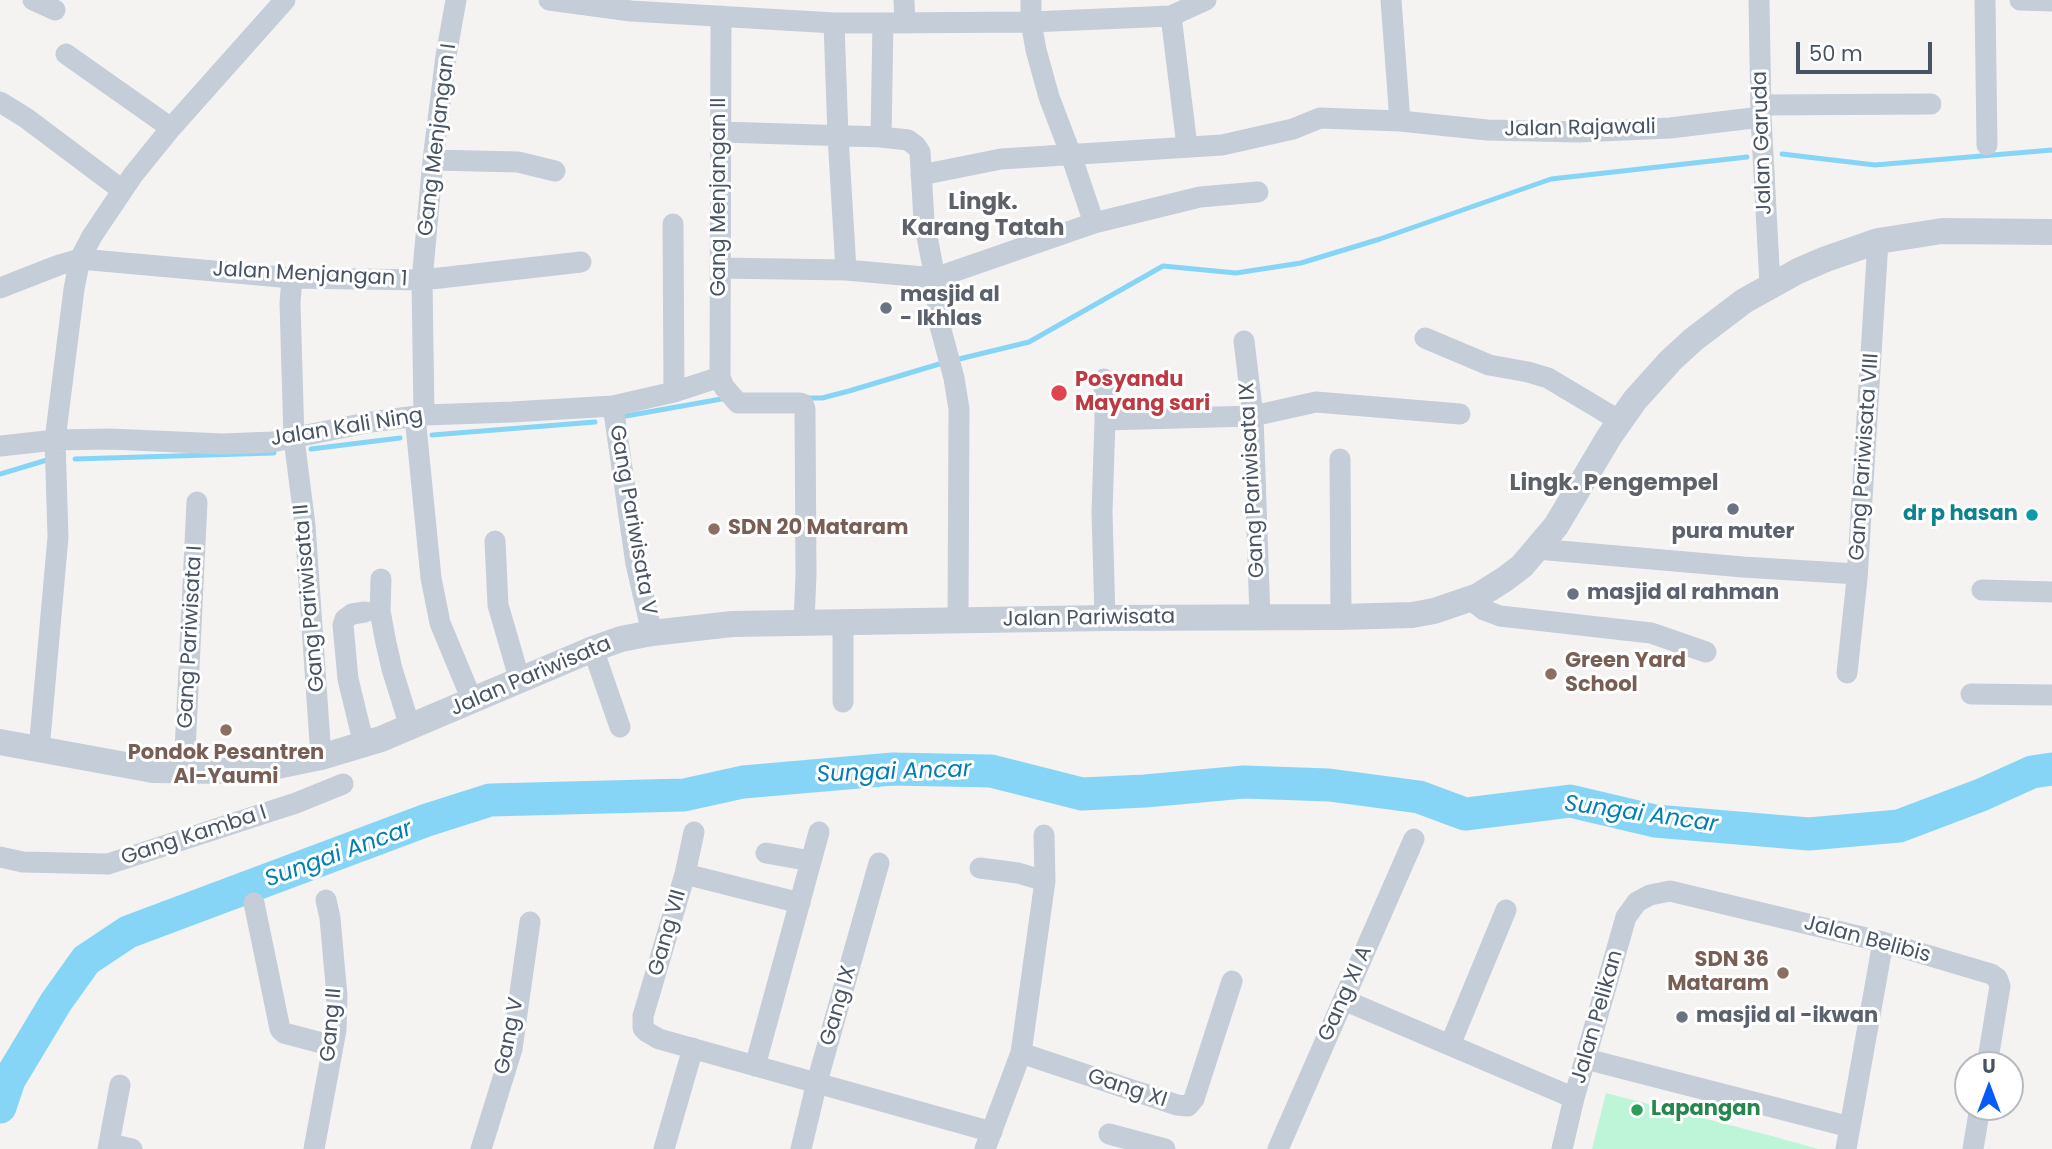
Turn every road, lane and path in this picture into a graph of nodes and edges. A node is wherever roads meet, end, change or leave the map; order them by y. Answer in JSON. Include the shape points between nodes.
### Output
{"nodes":[{"id":1,"x":33,"y":0,"type":"edge"},
{"id":2,"x":285,"y":0,"type":"edge"},
{"id":3,"x":456,"y":0,"type":"edge"},
{"id":4,"x":549,"y":0,"type":"edge"},
{"id":5,"x":904,"y":0,"type":"edge"},
{"id":6,"x":1031,"y":0,"type":"edge"},
{"id":7,"x":1391,"y":0,"type":"edge"},
{"id":8,"x":1759,"y":0,"type":"edge"},
{"id":9,"x":1985,"y":0,"type":"edge"},
{"id":10,"x":2020,"y":0,"type":"edge"},
{"id":11,"x":2052,"y":1,"type":"edge"},
{"id":12,"x":632,"y":6,"type":"edge"},
{"id":13,"x":1188,"y":6,"type":"edge"},
{"id":14,"x":55,"y":10,"type":"dead end"},
{"id":15,"x":793,"y":10,"type":"edge"},
{"id":16,"x":721,"y":16,"type":"junction"},
{"id":17,"x":1031,"y":22,"type":"junction"},
{"id":18,"x":834,"y":23,"type":"junction"},
{"id":19,"x":883,"y":23,"type":"junction"},
{"id":20,"x":905,"y":23,"type":"junction"},
{"id":21,"x":66,"y":54,"type":"dead end"},
{"id":22,"x":0,"y":102,"type":"edge"},
{"id":23,"x":1931,"y":104,"type":"dead end"},
{"id":24,"x":1760,"y":111,"type":"junction"},
{"id":25,"x":1400,"y":121,"type":"junction"},
{"id":26,"x":171,"y":128,"type":"junction"},
{"id":27,"x":722,"y":132,"type":"junction"},
{"id":28,"x":838,"y":136,"type":"junction"},
{"id":29,"x":881,"y":137,"type":"junction"},
{"id":30,"x":1987,"y":145,"type":"dead end"},
{"id":31,"x":1187,"y":146,"type":"junction"},
{"id":32,"x":1071,"y":155,"type":"junction"},
{"id":33,"x":433,"y":160,"type":"junction"},
{"id":34,"x":555,"y":171,"type":"dead end"},
{"id":35,"x":920,"y":175,"type":"junction"},
{"id":36,"x":122,"y":191,"type":"junction"},
{"id":37,"x":1258,"y":192,"type":"dead end"},
{"id":38,"x":1094,"y":223,"type":"junction"},
{"id":39,"x":673,"y":224,"type":"dead end"},
{"id":40,"x":2052,"y":232,"type":"edge"},
{"id":41,"x":1878,"y":241,"type":"junction"},
{"id":42,"x":80,"y":259,"type":"junction"},
{"id":43,"x":581,"y":262,"type":"dead end"},
{"id":44,"x":719,"y":268,"type":"junction"},
{"id":45,"x":846,"y":270,"type":"junction"},
{"id":46,"x":292,"y":278,"type":"junction"},
{"id":47,"x":936,"y":278,"type":"junction"},
{"id":48,"x":422,"y":280,"type":"junction"},
{"id":49,"x":1770,"y":285,"type":"junction"},
{"id":50,"x":0,"y":288,"type":"edge"},
{"id":51,"x":1425,"y":338,"type":"dead end"},
{"id":52,"x":1244,"y":341,"type":"dead end"},
{"id":53,"x":1104,"y":379,"type":"dead end"},
{"id":54,"x":726,"y":389,"type":"junction"},
{"id":55,"x":674,"y":392,"type":"junction"},
{"id":56,"x":612,"y":406,"type":"junction"},
{"id":57,"x":1460,"y":414,"type":"dead end"},
{"id":58,"x":419,"y":415,"type":"junction"},
{"id":59,"x":1253,"y":416,"type":"junction"},
{"id":60,"x":1105,"y":420,"type":"junction"},
{"id":61,"x":1620,"y":421,"type":"junction"},
{"id":62,"x":293,"y":439,"type":"junction"},
{"id":63,"x":55,"y":440,"type":"junction"},
{"id":64,"x":0,"y":446,"type":"edge"},
{"id":65,"x":1340,"y":459,"type":"dead end"},
{"id":66,"x":197,"y":502,"type":"dead end"},
{"id":67,"x":495,"y":541,"type":"dead end"},
{"id":68,"x":1537,"y":549,"type":"junction"},
{"id":69,"x":1857,"y":574,"type":"junction"},
{"id":70,"x":381,"y":579,"type":"dead end"},
{"id":71,"x":1982,"y":590,"type":"dead end"},
{"id":72,"x":2052,"y":592,"type":"edge"},
{"id":73,"x":1470,"y":599,"type":"junction"},
{"id":74,"x":365,"y":612,"type":"dead end"},
{"id":75,"x":1341,"y":617,"type":"junction"},
{"id":76,"x":1105,"y":618,"type":"junction"},
{"id":77,"x":1260,"y":618,"type":"junction"},
{"id":78,"x":958,"y":621,"type":"junction"},
{"id":79,"x":804,"y":622,"type":"junction"},
{"id":80,"x":843,"y":623,"type":"junction"},
{"id":81,"x":652,"y":633,"type":"junction"},
{"id":82,"x":593,"y":649,"type":"junction"},
{"id":83,"x":1706,"y":652,"type":"dead end"},
{"id":84,"x":1847,"y":673,"type":"dead end"},
{"id":85,"x":520,"y":681,"type":"junction"},
{"id":86,"x":1970,"y":694,"type":"dead end"},
{"id":87,"x":2052,"y":695,"type":"edge"},
{"id":88,"x":472,"y":699,"type":"junction"},
{"id":89,"x":844,"y":702,"type":"dead end"},
{"id":90,"x":410,"y":727,"type":"junction"},
{"id":91,"x":620,"y":727,"type":"dead end"},
{"id":92,"x":0,"y":742,"type":"edge"},
{"id":93,"x":364,"y":745,"type":"junction"},
{"id":94,"x":39,"y":750,"type":"junction"},
{"id":95,"x":321,"y":757,"type":"junction"},
{"id":96,"x":184,"y":772,"type":"junction"},
{"id":97,"x":342,"y":784,"type":"dead end"},
{"id":98,"x":694,"y":832,"type":"dead end"},
{"id":99,"x":819,"y":832,"type":"dead end"},
{"id":100,"x":1044,"y":835,"type":"dead end"},
{"id":101,"x":1414,"y":839,"type":"dead end"},
{"id":102,"x":766,"y":853,"type":"dead end"},
{"id":103,"x":0,"y":858,"type":"edge"},
{"id":104,"x":811,"y":861,"type":"junction"},
{"id":105,"x":879,"y":863,"type":"dead end"},
{"id":106,"x":980,"y":869,"type":"dead end"},
{"id":107,"x":685,"y":874,"type":"junction"},
{"id":108,"x":1045,"y":881,"type":"junction"},
{"id":109,"x":1650,"y":895,"type":"joint"},
{"id":110,"x":326,"y":900,"type":"dead end"},
{"id":111,"x":254,"y":903,"type":"dead end"},
{"id":112,"x":800,"y":903,"type":"junction"},
{"id":113,"x":1506,"y":910,"type":"dead end"},
{"id":114,"x":530,"y":922,"type":"dead end"},
{"id":115,"x":1883,"y":942,"type":"junction"},
{"id":116,"x":1231,"y":981,"type":"dead end"},
{"id":117,"x":1344,"y":1000,"type":"junction"},
{"id":118,"x":1450,"y":1045,"type":"junction"},
{"id":119,"x":333,"y":1046,"type":"junction"},
{"id":120,"x":693,"y":1048,"type":"junction"},
{"id":121,"x":1989,"y":1051,"type":"edge"},
{"id":122,"x":1021,"y":1053,"type":"junction"},
{"id":123,"x":1586,"y":1059,"type":"junction"},
{"id":124,"x":755,"y":1066,"type":"junction"},
{"id":125,"x":817,"y":1082,"type":"junction"},
{"id":126,"x":120,"y":1085,"type":"dead end"},
{"id":127,"x":1574,"y":1098,"type":"junction"},
{"id":128,"x":1978,"y":1121,"type":"edge"},
{"id":129,"x":1850,"y":1128,"type":"junction"},
{"id":130,"x":1109,"y":1134,"type":"dead end"},
{"id":131,"x":989,"y":1140,"type":"edge"},
{"id":132,"x":109,"y":1146,"type":"edge"},
{"id":133,"x":132,"y":1149,"type":"edge"},
{"id":134,"x":314,"y":1149,"type":"edge"},
{"id":135,"x":481,"y":1149,"type":"edge"},
{"id":136,"x":664,"y":1149,"type":"edge"},
{"id":137,"x":801,"y":1149,"type":"edge"},
{"id":138,"x":1165,"y":1149,"type":"edge"},
{"id":139,"x":1278,"y":1149,"type":"edge"},
{"id":140,"x":1562,"y":1149,"type":"edge"},
{"id":141,"x":1846,"y":1149,"type":"edge"},
{"id":142,"x":1973,"y":1149,"type":"edge"}],
"edges":[{"from":1,"to":14,"type":"street"},
{"from":2,"to":26,"type":"street"},
{"from":3,"to":33,"type":"street","name":"Gang Menjangan I"},
{"from":4,"to":12,"type":"street"},
{"from":5,"to":20,"type":"street"},
{"from":6,"to":17,"type":"street"},
{"from":7,"to":25,"type":"street"},
{"from":8,"to":24,"type":"street","name":"Jalan Garuda"},
{"from":9,"to":30,"type":"street"},
{"from":10,"to":11,"type":"street"},
{"from":12,"to":16,"type":"street"},
{"from":13,"to":17,"type":"street"},
{"from":13,"to":31,"type":"street"},
{"from":15,"to":16,"type":"street"},
{"from":15,"to":18,"type":"street"},
{"from":16,"to":27,"type":"street","name":"Gang Menjangan II"},
{"from":17,"to":20,"type":"street"},
{"from":17,"to":32,"type":"street","via":[[1049,97]]},
{"from":18,"to":19,"type":"street"},
{"from":18,"to":28,"type":"street"},
{"from":19,"to":20,"type":"street"},
{"from":19,"to":29,"type":"street"},
{"from":21,"to":26,"type":"street"},
{"from":22,"to":36,"type":"street"},
{"from":23,"to":24,"type":"street","name":"Jalan Rajawali"},
{"from":24,"to":25,"type":"street","name":"Jalan Rajawali","via":[[1670,128],[1578,132],[1487,130]]},
{"from":24,"to":49,"type":"street","name":"Jalan Garuda"},
{"from":25,"to":31,"type":"street","name":"Jalan Rajawali","via":[[1320,118],[1252,139]]},
{"from":26,"to":36,"type":"street"},
{"from":27,"to":28,"type":"street"},
{"from":27,"to":44,"type":"street","name":"Gang Menjangan II"},
{"from":28,"to":29,"type":"street"},
{"from":28,"to":45,"type":"street"},
{"from":29,"to":35,"type":"street","via":[[908,140],[916,146]]},
{"from":31,"to":32,"type":"street","name":"Jalan Rajawali"},
{"from":32,"to":35,"type":"street","name":"Jalan Rajawali","via":[[1001,159]]},
{"from":32,"to":38,"type":"street"},
{"from":33,"to":34,"type":"street","via":[[518,162]]},
{"from":33,"to":48,"type":"street","name":"Gang Menjangan I"},
{"from":35,"to":47,"type":"street"},
{"from":36,"to":42,"type":"street"},
{"from":37,"to":38,"type":"street","via":[[1200,197]]},
{"from":38,"to":47,"type":"street"},
{"from":39,"to":55,"type":"street"},
{"from":40,"to":41,"type":"street","name":"Jalan Pariwisata","via":[[1942,231]]},
{"from":41,"to":49,"type":"street","name":"Jalan Pariwisata"},
{"from":41,"to":69,"type":"street","name":"Gang Pariwisata VIII"},
{"from":42,"to":46,"type":"street","name":"Jalan Menjangan 1"},
{"from":42,"to":50,"type":"street"},
{"from":42,"to":63,"type":"street"},
{"from":43,"to":48,"type":"street","name":"Jalan Menjangan 1"},
{"from":44,"to":45,"type":"street"},
{"from":44,"to":54,"type":"street","name":"Gang Menjangan II"},
{"from":45,"to":47,"type":"street"},
{"from":46,"to":48,"type":"street","name":"Jalan Menjangan 1"},
{"from":46,"to":62,"type":"street","name":"Gang Pariwisata II"},
{"from":47,"to":78,"type":"street","via":[[944,344],[959,409]]},
{"from":48,"to":58,"type":"street","name":"Gang Menjangan I"},
{"from":49,"to":61,"type":"street","name":"Jalan Pariwisata","via":[[1694,339]]},
{"from":51,"to":61,"type":"street","via":[[1489,365],[1548,378]]},
{"from":52,"to":59,"type":"street","name":"Gang Pariwisata IX"},
{"from":53,"to":60,"type":"street"},
{"from":54,"to":55,"type":"street","name":"Jalan Kali Ning"},
{"from":54,"to":79,"type":"street","via":[[745,404],[800,403],[805,409]]},
{"from":55,"to":56,"type":"street","name":"Jalan Kali Ning"},
{"from":56,"to":58,"type":"street","name":"Jalan Kali Ning"},
{"from":56,"to":81,"type":"street","name":"Gang Pariwisata V","via":[[636,564]]},
{"from":57,"to":59,"type":"street","via":[[1316,402]]},
{"from":58,"to":62,"type":"street","name":"Jalan Kali Ning"},
{"from":58,"to":88,"type":"street","name":"Gang Menjangan I","via":[[435,600]]},
{"from":59,"to":60,"type":"street"},
{"from":59,"to":77,"type":"street","name":"Gang Pariwisata IX"},
{"from":60,"to":76,"type":"street"},
{"from":61,"to":68,"type":"street","name":"Jalan Pariwisata"},
{"from":62,"to":63,"type":"street","name":"Jalan Kali Ning","via":[[244,443]]},
{"from":62,"to":95,"type":"street","name":"Gang Pariwisata II","via":[[306,525]]},
{"from":63,"to":64,"type":"street","name":"Jalan Kali Ning"},
{"from":63,"to":94,"type":"street","via":[[58,537]]},
{"from":65,"to":75,"type":"street"},
{"from":66,"to":96,"type":"street","name":"Gang Pariwisata I"},
{"from":67,"to":85,"type":"street","via":[[498,605]]},
{"from":68,"to":69,"type":"street"},
{"from":68,"to":73,"type":"street","name":"Jalan Pariwisata","via":[[1505,579]]},
{"from":69,"to":84,"type":"street","name":"Gang Pariwisata VIII"},
{"from":70,"to":90,"type":"street","via":[[380,611],[391,669]]},
{"from":71,"to":72,"type":"street"},
{"from":73,"to":75,"type":"street","name":"Jalan Pariwisata","via":[[1412,615]]},
{"from":73,"to":83,"type":"street","via":[[1500,616],[1651,633]]},
{"from":74,"to":93,"type":"street","via":[[352,614],[343,625],[348,679]]},
{"from":75,"to":77,"type":"street","name":"Jalan Pariwisata"},
{"from":76,"to":77,"type":"street","name":"Jalan Pariwisata"},
{"from":76,"to":78,"type":"street","name":"Jalan Pariwisata"},
{"from":78,"to":80,"type":"street","name":"Jalan Pariwisata"},
{"from":79,"to":80,"type":"street","name":"Jalan Pariwisata"},
{"from":79,"to":81,"type":"street","name":"Jalan Pariwisata"},
{"from":80,"to":89,"type":"street"},
{"from":81,"to":82,"type":"street","name":"Jalan Pariwisata"},
{"from":82,"to":85,"type":"street","name":"Jalan Pariwisata"},
{"from":82,"to":91,"type":"street"},
{"from":85,"to":88,"type":"street","name":"Jalan Pariwisata"},
{"from":86,"to":87,"type":"street"},
{"from":88,"to":90,"type":"street","name":"Jalan Pariwisata"},
{"from":90,"to":93,"type":"street","name":"Jalan Pariwisata"},
{"from":92,"to":94,"type":"street","name":"Jalan Pariwisata"},
{"from":93,"to":95,"type":"street","name":"Jalan Pariwisata"},
{"from":94,"to":96,"type":"street","name":"Jalan Pariwisata"},
{"from":95,"to":96,"type":"street","name":"Jalan Pariwisata","via":[[250,769]]},
{"from":97,"to":103,"type":"street","name":"Gang Kamba I","via":[[108,864]]},
{"from":98,"to":107,"type":"street","name":"Gang VII"},
{"from":99,"to":104,"type":"street"},
{"from":100,"to":108,"type":"street"},
{"from":101,"to":117,"type":"street","name":"Gang XI A"},
{"from":102,"to":104,"type":"street"},
{"from":104,"to":112,"type":"street"},
{"from":105,"to":125,"type":"street","name":"Gang IX"},
{"from":106,"to":108,"type":"street"},
{"from":107,"to":112,"type":"street"},
{"from":107,"to":120,"type":"street","name":"Gang VII","via":[[643,1028],[659,1039]]},
{"from":108,"to":122,"type":"street"},
{"from":109,"to":115,"type":"street","name":"Jalan Belibis","via":[[1670,891]]},
{"from":109,"to":123,"type":"street","name":"Jalan Pelikan","via":[[1626,916]]},
{"from":110,"to":119,"type":"street","name":"Gang II","via":[[337,996]]},
{"from":111,"to":119,"type":"street","via":[[280,1029]]},
{"from":112,"to":124,"type":"street"},
{"from":113,"to":118,"type":"street"},
{"from":114,"to":135,"type":"street","name":"Gang V","via":[[512,1049]]},
{"from":115,"to":121,"type":"street","name":"Jalan Belibis","via":[[1997,978],[2000,986]]},
{"from":115,"to":129,"type":"street"},
{"from":116,"to":122,"type":"street","name":"Gang XI","via":[[1195,1099],[1188,1106]]},
{"from":117,"to":118,"type":"street"},
{"from":117,"to":139,"type":"street","name":"Gang XI A"},
{"from":118,"to":127,"type":"street"},
{"from":119,"to":134,"type":"street","name":"Gang II"},
{"from":120,"to":124,"type":"street"},
{"from":120,"to":136,"type":"street"},
{"from":122,"to":131,"type":"street"},
{"from":123,"to":127,"type":"street","name":"Jalan Pelikan"},
{"from":123,"to":129,"type":"street"},
{"from":124,"to":125,"type":"street"},
{"from":125,"to":131,"type":"street"},
{"from":125,"to":137,"type":"street","name":"Gang IX"},
{"from":126,"to":132,"type":"street"},
{"from":127,"to":140,"type":"street","name":"Jalan Pelikan"},
{"from":128,"to":142,"type":"street"},
{"from":129,"to":141,"type":"street"},
{"from":130,"to":138,"type":"street"},
{"from":132,"to":133,"type":"street"}]}
